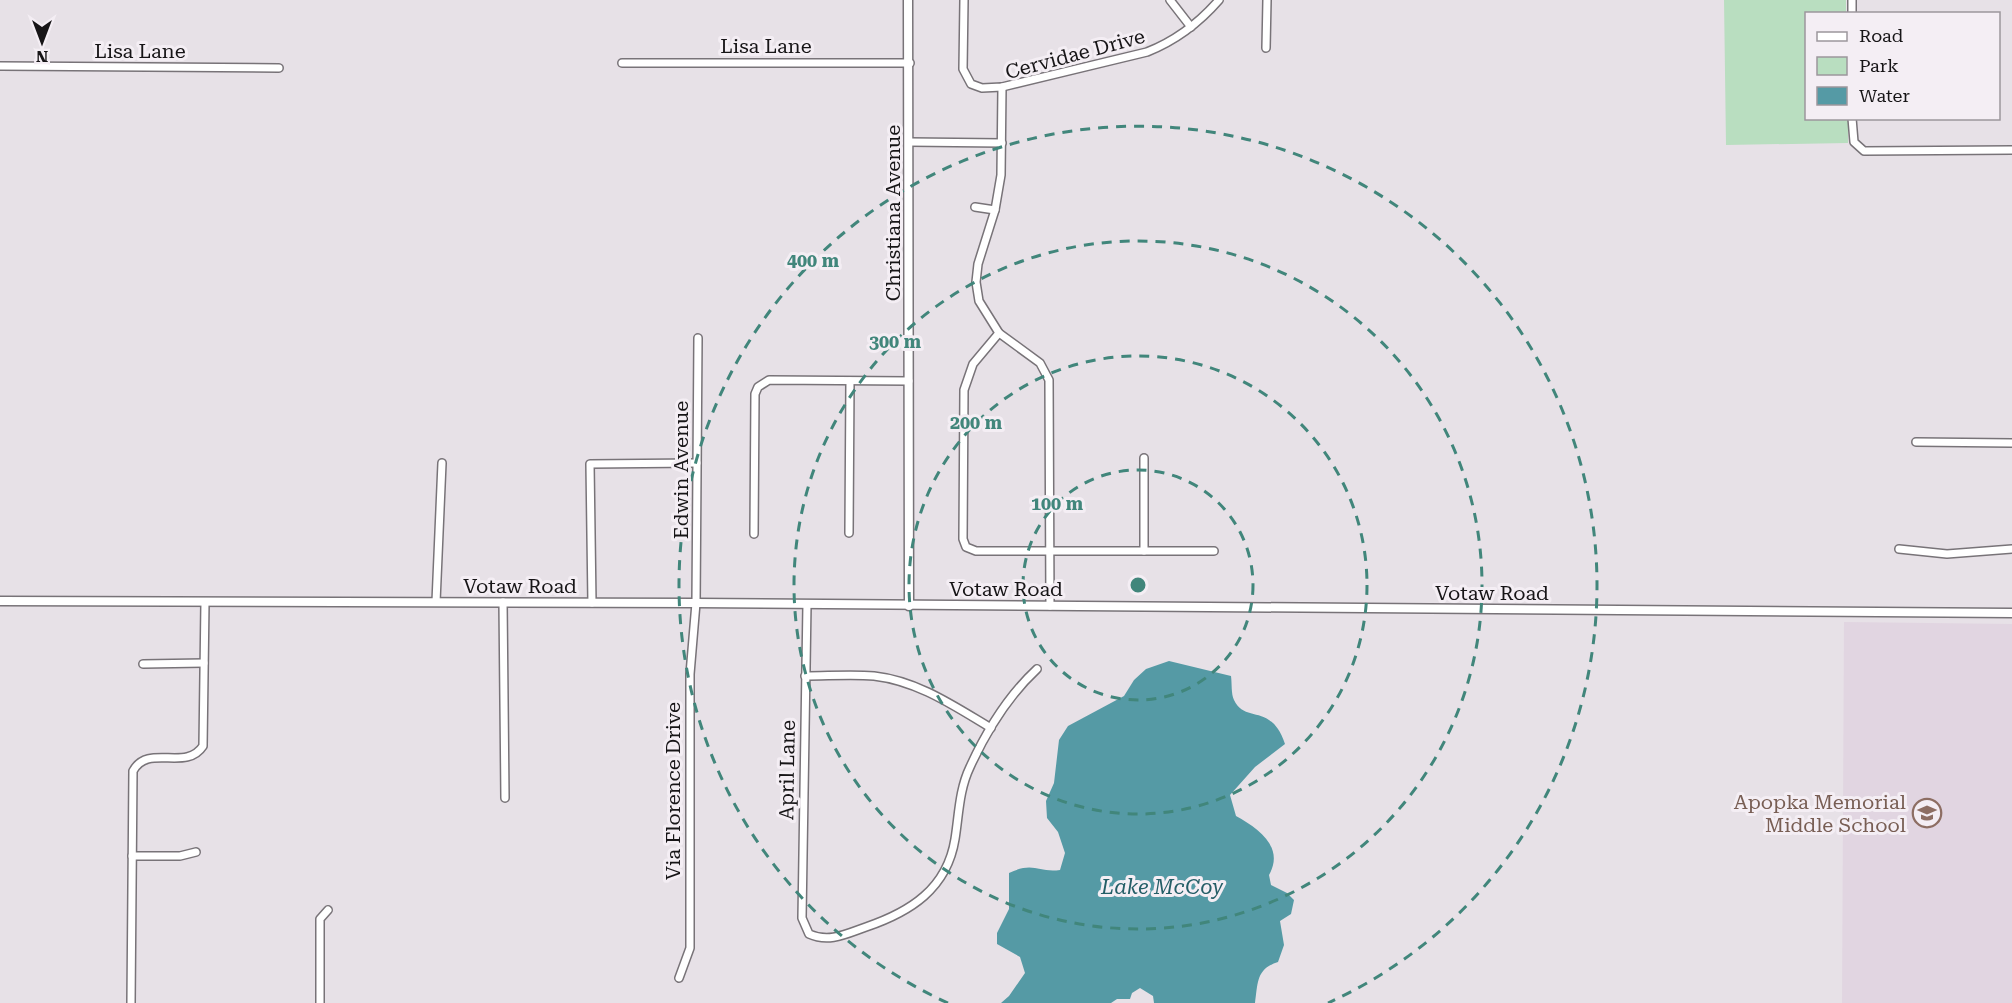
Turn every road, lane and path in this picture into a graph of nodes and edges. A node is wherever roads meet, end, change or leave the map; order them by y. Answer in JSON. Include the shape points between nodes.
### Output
{"nodes":[{"id":1,"x":908,"y":0,"type":"edge"},
{"id":2,"x":964,"y":0,"type":"edge"},
{"id":3,"x":1170,"y":0,"type":"edge"},
{"id":4,"x":1219,"y":0,"type":"edge"},
{"id":5,"x":1267,"y":0,"type":"edge"},
{"id":6,"x":1191,"y":27,"type":"junction"},
{"id":7,"x":1266,"y":48,"type":"dead end"},
{"id":8,"x":621,"y":63,"type":"dead end"},
{"id":9,"x":910,"y":63,"type":"junction"},
{"id":10,"x":0,"y":66,"type":"edge"},
{"id":11,"x":279,"y":68,"type":"dead end"},
{"id":12,"x":1002,"y":87,"type":"junction"},
{"id":13,"x":1852,"y":120,"type":"edge"},
{"id":14,"x":909,"y":141,"type":"junction"},
{"id":15,"x":1002,"y":143,"type":"junction"},
{"id":16,"x":2012,"y":150,"type":"edge"},
{"id":17,"x":975,"y":207,"type":"dead end"},
{"id":18,"x":995,"y":210,"type":"junction"},
{"id":19,"x":999,"y":333,"type":"junction"},
{"id":20,"x":698,"y":338,"type":"dead end"},
{"id":21,"x":850,"y":381,"type":"junction"},
{"id":22,"x":909,"y":381,"type":"junction"},
{"id":23,"x":1916,"y":442,"type":"dead end"},
{"id":24,"x":2012,"y":443,"type":"edge"},
{"id":25,"x":1144,"y":458,"type":"dead end"},
{"id":26,"x":442,"y":463,"type":"dead end"},
{"id":27,"x":697,"y":463,"type":"junction"},
{"id":28,"x":849,"y":533,"type":"dead end"},
{"id":29,"x":754,"y":534,"type":"dead end"},
{"id":30,"x":1899,"y":549,"type":"dead end"},
{"id":31,"x":2012,"y":549,"type":"edge"},
{"id":32,"x":1051,"y":551,"type":"junction"},
{"id":33,"x":1144,"y":551,"type":"junction"},
{"id":34,"x":1214,"y":551,"type":"dead end"},
{"id":35,"x":0,"y":601,"type":"edge"},
{"id":36,"x":205,"y":602,"type":"junction"},
{"id":37,"x":436,"y":602,"type":"junction"},
{"id":38,"x":503,"y":602,"type":"junction"},
{"id":39,"x":592,"y":603,"type":"junction"},
{"id":40,"x":696,"y":603,"type":"junction"},
{"id":41,"x":807,"y":604,"type":"junction"},
{"id":42,"x":909,"y":606,"type":"junction"},
{"id":43,"x":1050,"y":606,"type":"junction"},
{"id":44,"x":2012,"y":613,"type":"edge"},
{"id":45,"x":204,"y":663,"type":"junction"},
{"id":46,"x":143,"y":664,"type":"dead end"},
{"id":47,"x":1037,"y":669,"type":"dead end"},
{"id":48,"x":805,"y":676,"type":"junction"},
{"id":49,"x":991,"y":728,"type":"junction"},
{"id":50,"x":505,"y":798,"type":"dead end"},
{"id":51,"x":196,"y":852,"type":"dead end"},
{"id":52,"x":132,"y":856,"type":"junction"},
{"id":53,"x":328,"y":910,"type":"dead end"},
{"id":54,"x":680,"y":978,"type":"dead end"},
{"id":55,"x":131,"y":1003,"type":"edge"},
{"id":56,"x":320,"y":1003,"type":"edge"}],
"edges":[{"from":1,"to":9,"type":"street","name":"Christiana Avenue"},
{"from":2,"to":12,"type":"street","via":[[966,78],[982,88]]},
{"from":3,"to":6,"type":"street"},
{"from":4,"to":6,"type":"street","name":"Cervidae Drive"},
{"from":5,"to":7,"type":"street"},
{"from":6,"to":12,"type":"street","name":"Cervidae Drive","via":[[1166,45],[1147,52]]},
{"from":8,"to":9,"type":"street","name":"Lisa Lane"},
{"from":9,"to":14,"type":"street","name":"Christiana Avenue"},
{"from":10,"to":11,"type":"street","name":"Lisa Lane"},
{"from":12,"to":15,"type":"street","name":"Cervidae Drive"},
{"from":13,"to":16,"type":"street","via":[[1857,147],[1871,152]]},
{"from":14,"to":15,"type":"street"},
{"from":14,"to":22,"type":"street","name":"Christiana Avenue"},
{"from":15,"to":18,"type":"street","name":"Cervidae Drive"},
{"from":17,"to":18,"type":"street"},
{"from":18,"to":19,"type":"street","name":"Cervidae Drive","via":[[976,282],[980,301]]},
{"from":19,"to":32,"type":"street","name":"Cervidae Drive","via":[[1040,363],[1049,380]]},
{"from":19,"to":32,"type":"street","via":[[973,364],[964,390],[963,539],[966,547],[976,551]]},
{"from":20,"to":27,"type":"street","name":"Edwin Avenue"},
{"from":21,"to":22,"type":"street"},
{"from":21,"to":28,"type":"street"},
{"from":21,"to":29,"type":"street","via":[[769,380],[758,387]]},
{"from":22,"to":42,"type":"street","name":"Christiana Avenue"},
{"from":23,"to":24,"type":"street"},
{"from":25,"to":33,"type":"street"},
{"from":26,"to":37,"type":"street"},
{"from":27,"to":39,"type":"street","via":[[590,464]]},
{"from":27,"to":40,"type":"street","name":"Edwin Avenue"},
{"from":30,"to":31,"type":"street","via":[[1947,554]]},
{"from":32,"to":33,"type":"street"},
{"from":32,"to":43,"type":"street","name":"Cervidae Drive"},
{"from":33,"to":34,"type":"street"},
{"from":35,"to":36,"type":"street","name":"Votaw Road"},
{"from":36,"to":37,"type":"street","name":"Votaw Road"},
{"from":36,"to":45,"type":"street"},
{"from":37,"to":38,"type":"street","name":"Votaw Road"},
{"from":38,"to":39,"type":"street","name":"Votaw Road"},
{"from":38,"to":50,"type":"street"},
{"from":39,"to":40,"type":"street","name":"Votaw Road"},
{"from":40,"to":41,"type":"street","name":"Votaw Road"},
{"from":40,"to":54,"type":"street","name":"Via Florence Drive","via":[[690,674],[690,948]]},
{"from":41,"to":42,"type":"street","name":"Votaw Road"},
{"from":41,"to":48,"type":"street","name":"April Lane"},
{"from":42,"to":43,"type":"street","name":"Votaw Road"},
{"from":43,"to":44,"type":"street","name":"Votaw Road"},
{"from":45,"to":46,"type":"street"},
{"from":45,"to":52,"type":"street","via":[[204,746],[188,758],[146,758],[137,763],[133,771]]},
{"from":47,"to":49,"type":"street","via":[[1023,682]]},
{"from":48,"to":49,"type":"street","via":[[898,680],[922,688]]},
{"from":48,"to":49,"type":"street","name":"April Lane","via":[[802,918],[809,934],[819,938],[843,935],[909,910],[928,893],[951,857],[962,786]]},
{"from":51,"to":52,"type":"street"},
{"from":52,"to":55,"type":"street"},
{"from":53,"to":56,"type":"street","via":[[320,919]]}]}
